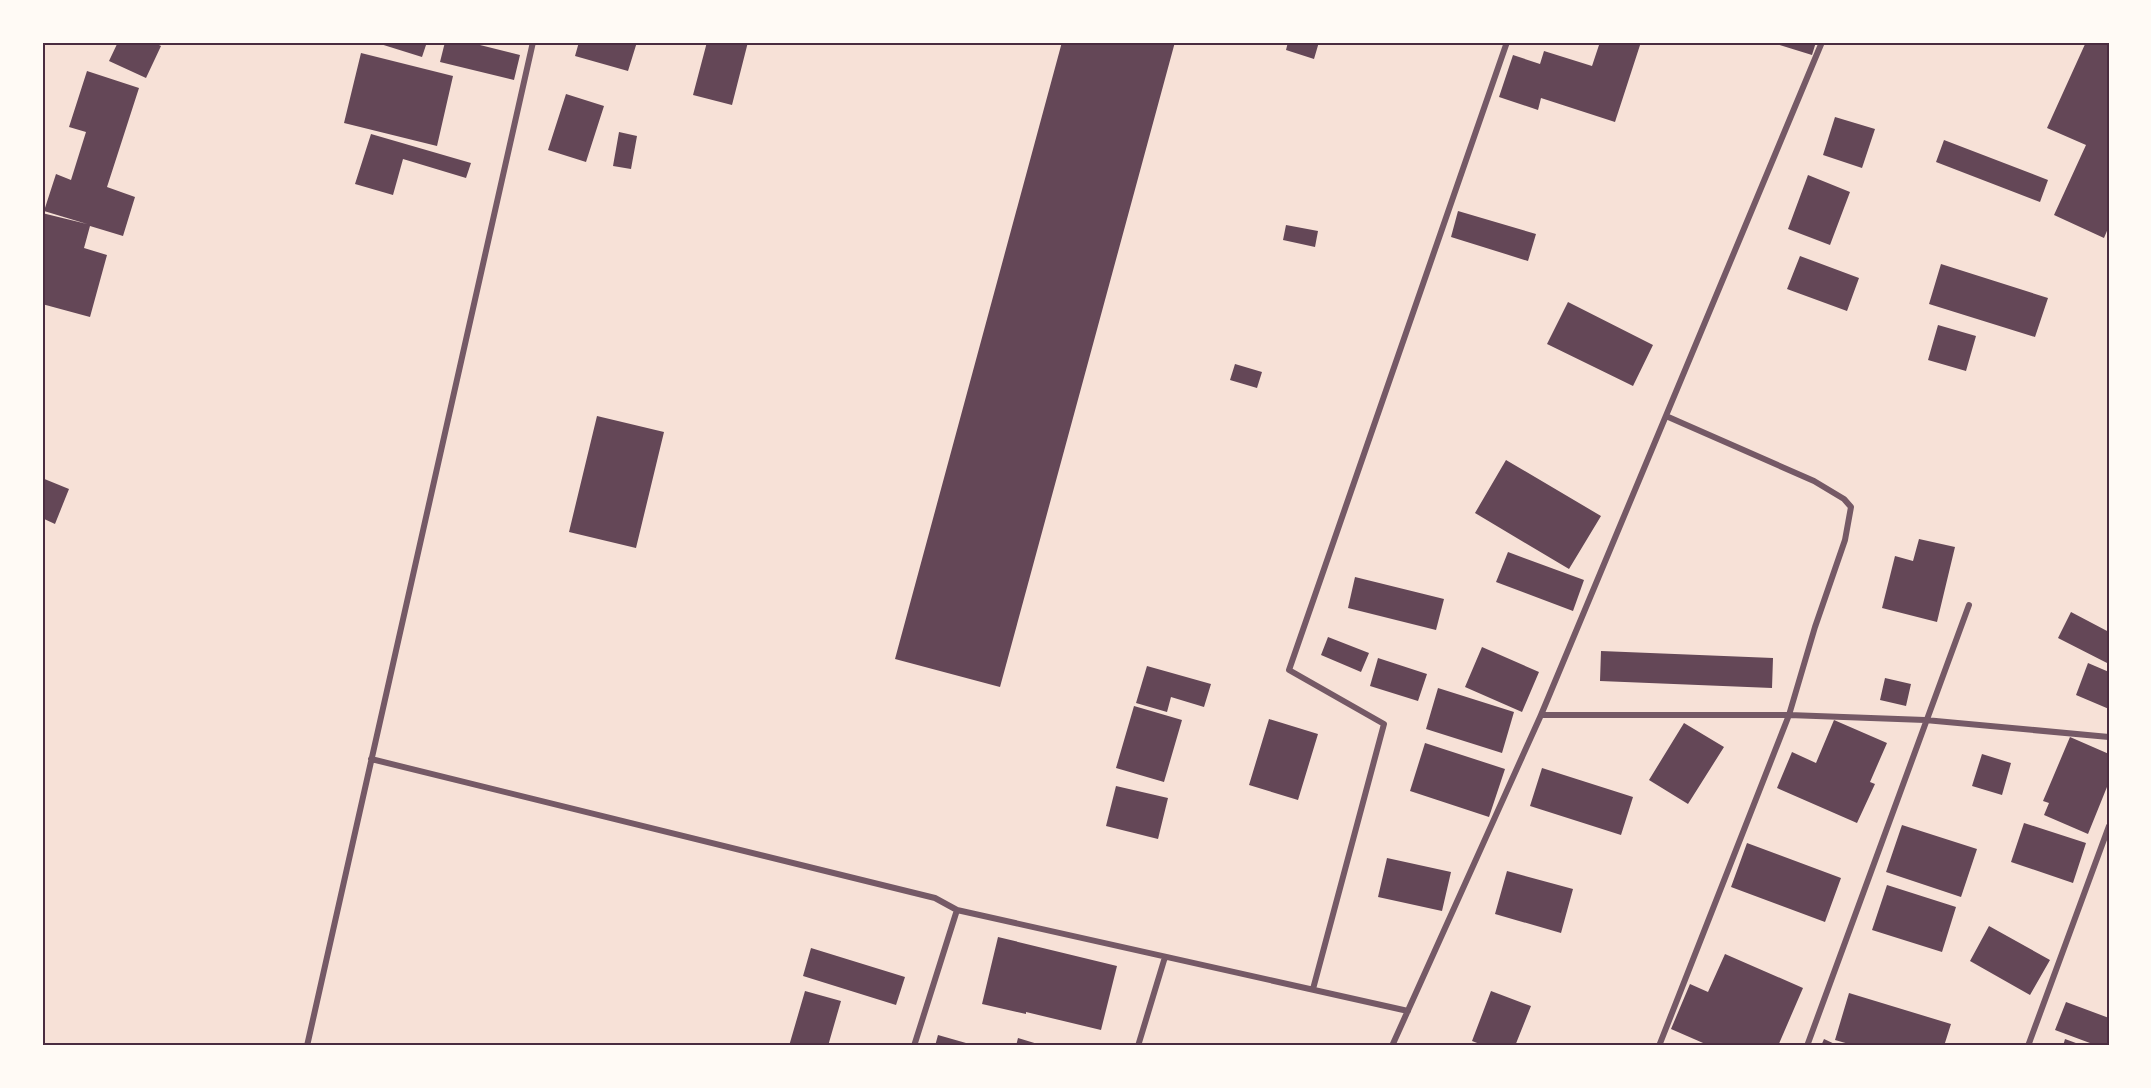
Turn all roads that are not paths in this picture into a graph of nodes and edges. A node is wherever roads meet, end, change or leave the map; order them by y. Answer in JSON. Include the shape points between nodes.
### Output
{"nodes":[{"id":1,"x":533,"y":42,"type":"edge"},
{"id":2,"x":1507,"y":42,"type":"edge"},
{"id":3,"x":1822,"y":42,"type":"edge"},
{"id":4,"x":1666,"y":416,"type":"junction"},
{"id":5,"x":1969,"y":605,"type":"dead end"},
{"id":6,"x":1789,"y":715,"type":"junction"},
{"id":7,"x":1541,"y":716,"type":"junction"},
{"id":8,"x":1925,"y":720,"type":"junction"},
{"id":9,"x":2109,"y":737,"type":"edge"},
{"id":10,"x":371,"y":759,"type":"junction"},
{"id":11,"x":2109,"y":826,"type":"edge"},
{"id":12,"x":957,"y":910,"type":"junction"},
{"id":13,"x":1165,"y":957,"type":"junction"},
{"id":14,"x":1313,"y":989,"type":"junction"},
{"id":15,"x":1408,"y":1011,"type":"junction"},
{"id":16,"x":306,"y":1046,"type":"edge"},
{"id":17,"x":914,"y":1046,"type":"edge"},
{"id":18,"x":1138,"y":1046,"type":"edge"},
{"id":19,"x":1392,"y":1046,"type":"edge"},
{"id":20,"x":1659,"y":1046,"type":"edge"},
{"id":21,"x":1807,"y":1046,"type":"edge"},
{"id":22,"x":2028,"y":1046,"type":"edge"}],
"edges":[{"from":1,"to":10,"type":"street"},
{"from":2,"to":14,"type":"street","via":[[1289,670],[1384,724]]},
{"from":3,"to":4,"type":"street"},
{"from":4,"to":6,"type":"street","via":[[1814,482],[1851,507],[1845,540]]},
{"from":4,"to":7,"type":"street"},
{"from":5,"to":8,"type":"street"},
{"from":6,"to":7,"type":"street"},
{"from":6,"to":8,"type":"street"},
{"from":6,"to":20,"type":"street"},
{"from":7,"to":15,"type":"street"},
{"from":8,"to":9,"type":"street"},
{"from":8,"to":21,"type":"street"},
{"from":10,"to":12,"type":"street","via":[[935,898]]},
{"from":10,"to":16,"type":"street"},
{"from":11,"to":22,"type":"street"},
{"from":12,"to":13,"type":"street"},
{"from":12,"to":17,"type":"street"},
{"from":13,"to":14,"type":"street"},
{"from":13,"to":18,"type":"street"},
{"from":14,"to":15,"type":"street"},
{"from":15,"to":19,"type":"street"}]}
